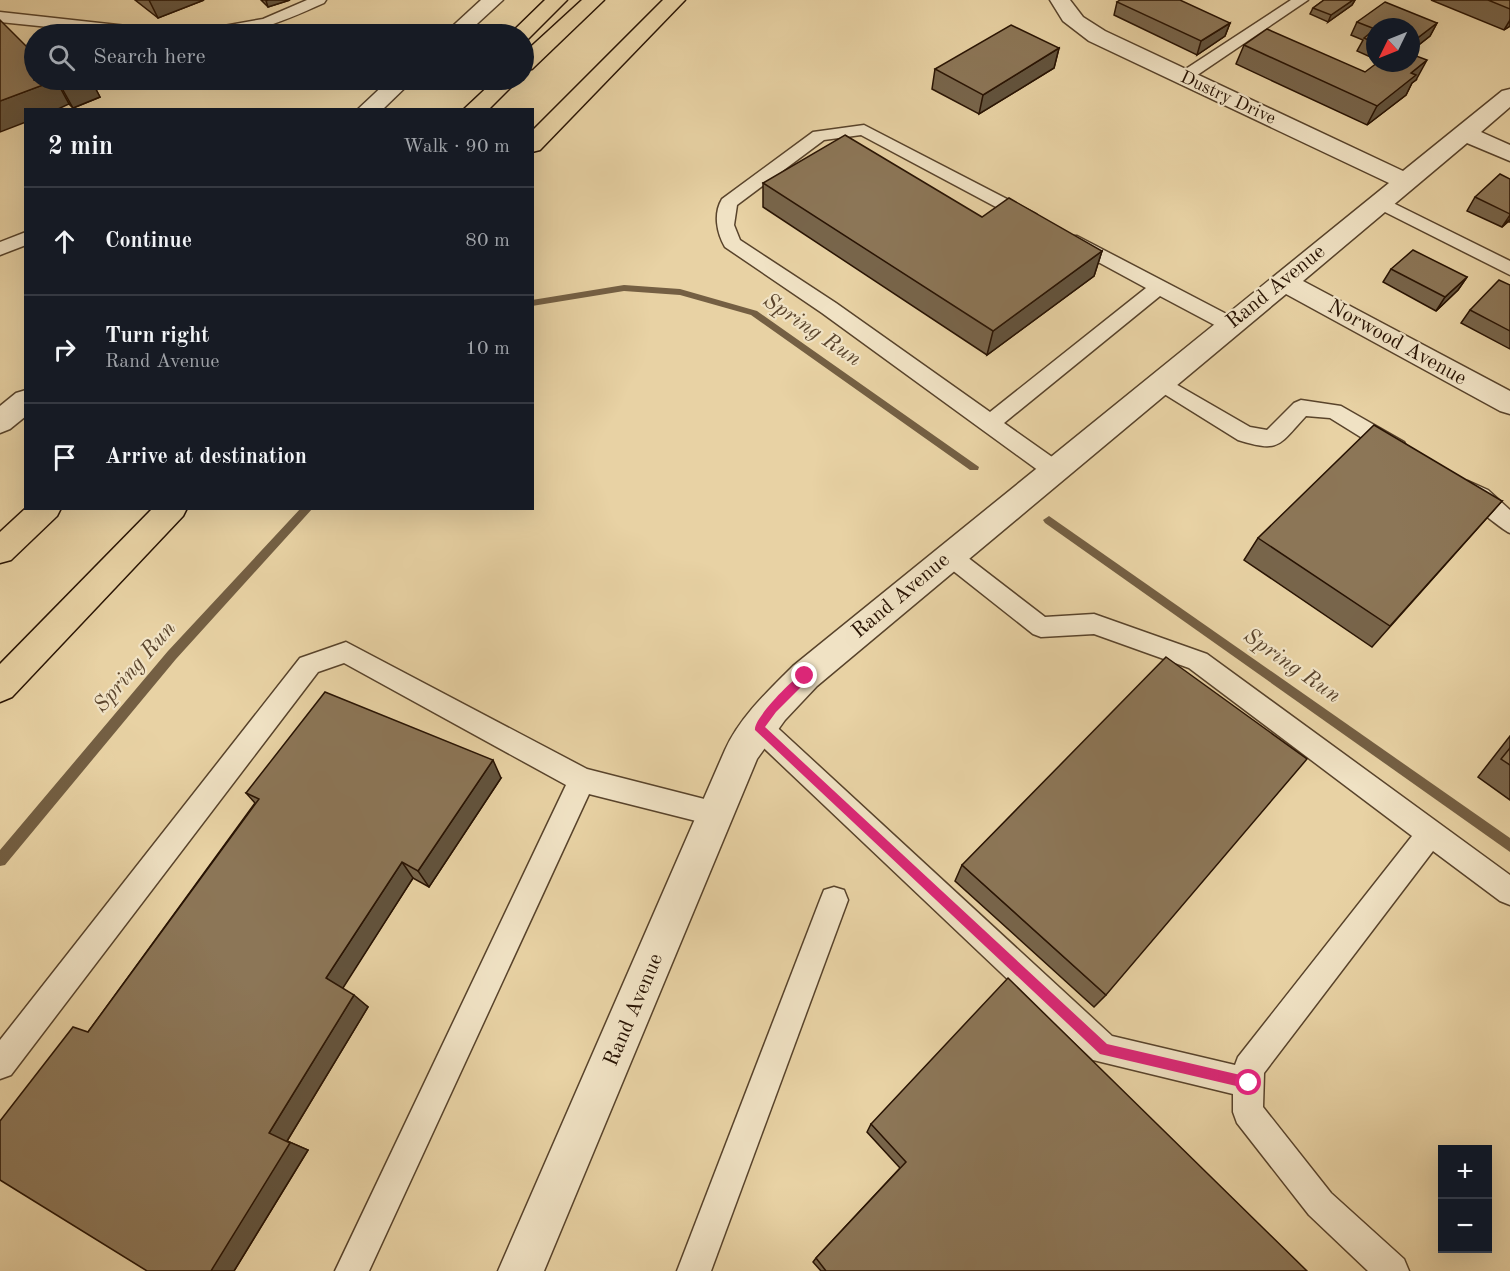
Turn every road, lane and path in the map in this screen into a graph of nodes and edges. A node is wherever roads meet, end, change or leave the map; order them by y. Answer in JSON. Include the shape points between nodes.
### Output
{"nodes":[{"id":1,"x":319,"y":0,"type":"edge"},
{"id":2,"x":493,"y":0,"type":"edge"},
{"id":3,"x":557,"y":0,"type":"edge"},
{"id":4,"x":594,"y":0,"type":"edge"},
{"id":5,"x":675,"y":0,"type":"edge"},
{"id":6,"x":1060,"y":0,"type":"edge"},
{"id":7,"x":1301,"y":0,"type":"edge"},
{"id":8,"x":0,"y":17,"type":"edge"},
{"id":9,"x":63,"y":24,"type":"edge"},
{"id":10,"x":262,"y":24,"type":"edge"},
{"id":11,"x":465,"y":24,"type":"edge"},
{"id":12,"x":531,"y":24,"type":"edge"},
{"id":13,"x":534,"y":55,"type":"edge"},
{"id":14,"x":1184,"y":77,"type":"junction"},
{"id":15,"x":391,"y":90,"type":"edge"},
{"id":16,"x":474,"y":90,"type":"edge"},
{"id":17,"x":496,"y":90,"type":"edge"},
{"id":18,"x":1510,"y":96,"type":"edge"},
{"id":19,"x":370,"y":108,"type":"edge"},
{"id":20,"x":461,"y":108,"type":"edge"},
{"id":21,"x":476,"y":108,"type":"edge"},
{"id":22,"x":1465,"y":134,"type":"junction"},
{"id":23,"x":534,"y":143,"type":"edge"},
{"id":24,"x":1510,"y":153,"type":"edge"},
{"id":25,"x":1407,"y":182,"type":"junction"},
{"id":26,"x":1381,"y":203,"type":"junction"},
{"id":27,"x":24,"y":239,"type":"edge"},
{"id":28,"x":0,"y":249,"type":"edge"},
{"id":29,"x":1510,"y":269,"type":"edge"},
{"id":30,"x":1283,"y":281,"type":"junction"},
{"id":31,"x":1159,"y":287,"type":"junction"},
{"id":32,"x":1231,"y":325,"type":"junction"},
{"id":33,"x":1161,"y":382,"type":"junction"},
{"id":34,"x":24,"y":402,"type":"edge"},
{"id":35,"x":1510,"y":404,"type":"edge"},
{"id":36,"x":0,"y":422,"type":"edge"},
{"id":37,"x":990,"y":423,"type":"junction"},
{"id":38,"x":1412,"y":456,"type":"edge"},
{"id":39,"x":1054,"y":470,"type":"junction"},
{"id":40,"x":1451,"y":479,"type":"edge"},
{"id":41,"x":44,"y":510,"type":"edge"},
{"id":42,"x":170,"y":510,"type":"edge"},
{"id":43,"x":1510,"y":524,"type":"edge"},
{"id":44,"x":0,"y":551,"type":"edge"},
{"id":45,"x":950,"y":556,"type":"junction"},
{"id":46,"x":0,"y":687,"type":"edge"},
{"id":47,"x":759,"y":727,"type":"junction"},
{"id":48,"x":582,"y":780,"type":"junction"},
{"id":49,"x":716,"y":814,"type":"junction"},
{"id":50,"x":1431,"y":833,"type":"junction"},
{"id":51,"x":1510,"y":892,"type":"edge"},
{"id":52,"x":834,"y":900,"type":"dead end"},
{"id":53,"x":0,"y":1064,"type":"edge"},
{"id":54,"x":1249,"y":1083,"type":"junction"},
{"id":55,"x":352,"y":1271,"type":"edge"},
{"id":56,"x":521,"y":1271,"type":"edge"},
{"id":57,"x":694,"y":1271,"type":"edge"},
{"id":58,"x":1392,"y":1271,"type":"edge"}],
"edges":[{"from":1,"to":10,"type":"lane"},
{"from":2,"to":11,"type":"street"},
{"from":3,"to":12,"type":"highway"},
{"from":4,"to":13,"type":"highway"},
{"from":5,"to":23,"type":"highway"},
{"from":6,"to":14,"type":"street","name":"Dustry Drive","via":[[1066,13],[1079,25]]},
{"from":7,"to":14,"type":"lane"},
{"from":8,"to":9,"type":"lane"},
{"from":14,"to":25,"type":"street","name":"Dustry Drive"},
{"from":15,"to":19,"type":"street"},
{"from":16,"to":20,"type":"highway"},
{"from":17,"to":21,"type":"highway"},
{"from":18,"to":22,"type":"street","name":"Rand Avenue"},
{"from":22,"to":24,"type":"street"},
{"from":22,"to":25,"type":"street","name":"Rand Avenue"},
{"from":25,"to":26,"type":"street","name":"Rand Avenue"},
{"from":26,"to":29,"type":"lane"},
{"from":26,"to":30,"type":"street","name":"Rand Avenue"},
{"from":27,"to":28,"type":"lane"},
{"from":30,"to":32,"type":"street","name":"Rand Avenue"},
{"from":30,"to":35,"type":"street","name":"Norwood Avenue"},
{"from":31,"to":32,"type":"lane"},
{"from":31,"to":37,"type":"lane"},
{"from":31,"to":37,"type":"lane","via":[[864,130],[819,136],[728,202],[725,225],[732,243]]},
{"from":32,"to":33,"type":"street","name":"Rand Avenue"},
{"from":33,"to":38,"type":"lane","via":[[1245,434],[1272,439],[1301,408],[1334,411]]},
{"from":33,"to":39,"type":"street","name":"Rand Avenue"},
{"from":34,"to":36,"type":"street"},
{"from":37,"to":39,"type":"lane"},
{"from":39,"to":45,"type":"street","name":"Rand Avenue"},
{"from":40,"to":43,"type":"lane","via":[[1480,496]]},
{"from":41,"to":44,"type":"highway"},
{"from":42,"to":46,"type":"highway"},
{"from":45,"to":47,"type":"street","name":"Rand Avenue","via":[[805,676]]},
{"from":45,"to":50,"type":"lane","via":[[1041,627],[1094,624],[1198,661]]},
{"from":47,"to":49,"type":"street","name":"Rand Avenue","via":[[743,750]]},
{"from":47,"to":54,"type":"lane","via":[[1104,1049]]},
{"from":48,"to":49,"type":"lane"},
{"from":48,"to":53,"type":"lane","via":[[346,652],[309,665]]},
{"from":48,"to":55,"type":"lane"},
{"from":49,"to":56,"type":"street","name":"Rand Avenue"},
{"from":50,"to":51,"type":"lane"},
{"from":50,"to":54,"type":"lane","via":[[1250,1068]]},
{"from":52,"to":57,"type":"lane"},
{"from":54,"to":58,"type":"lane","via":[[1248,1112],[1320,1204]]}]}
